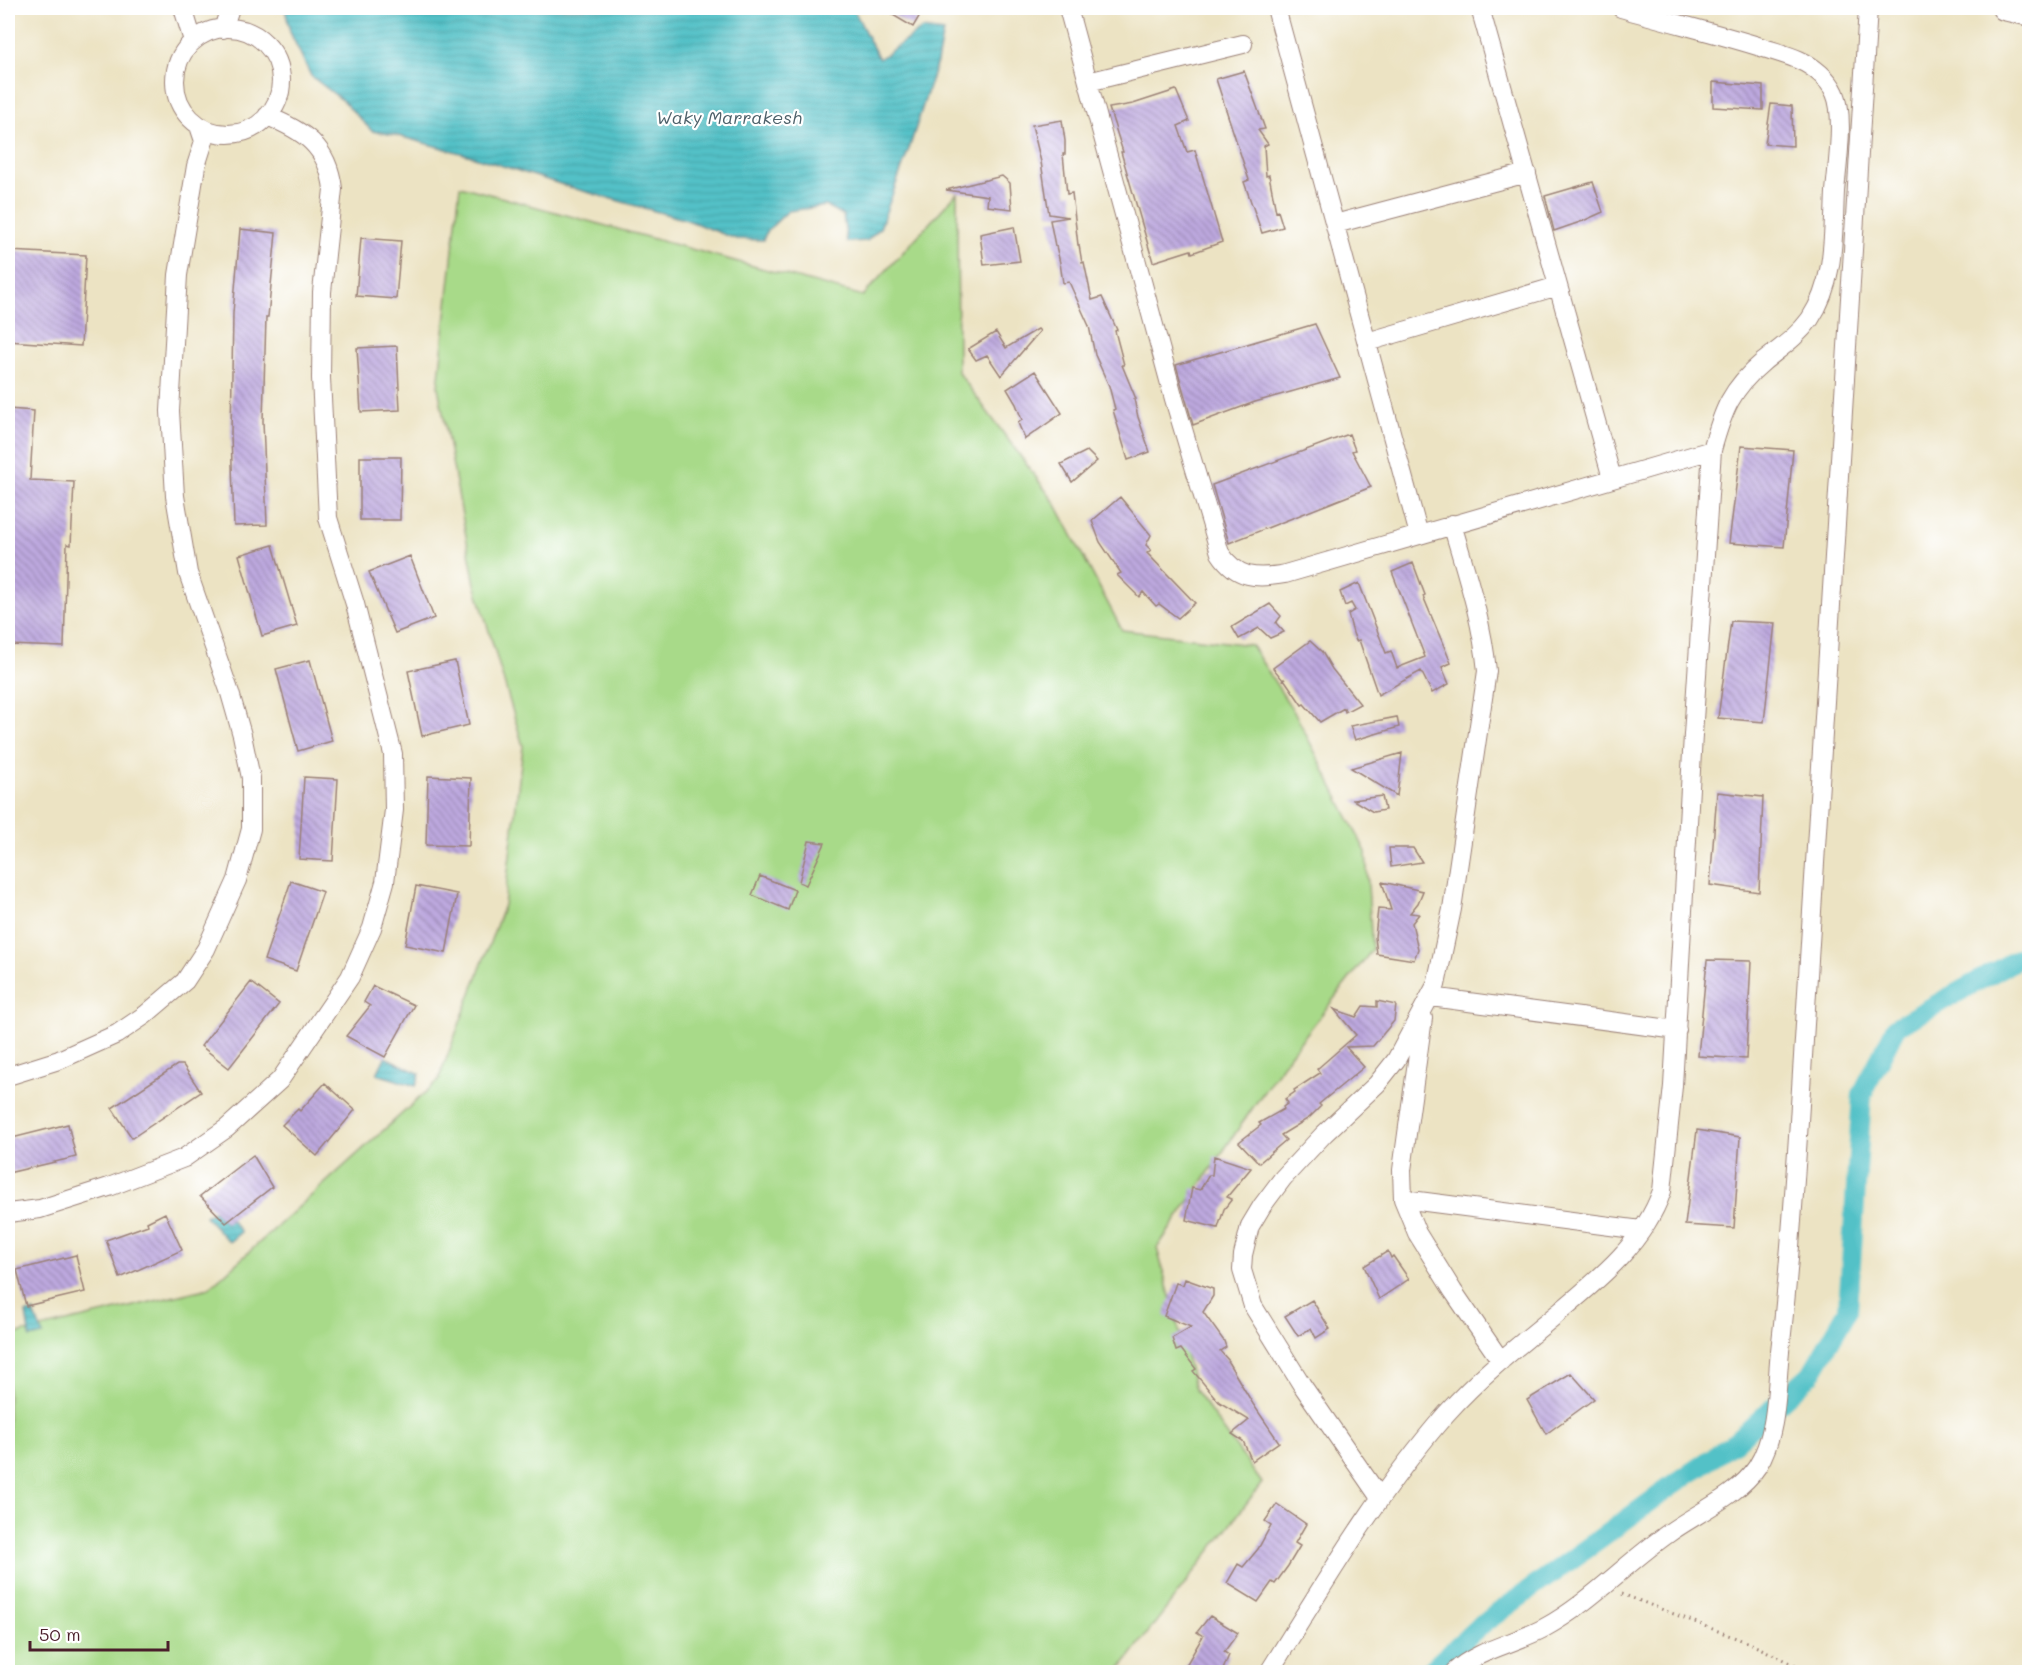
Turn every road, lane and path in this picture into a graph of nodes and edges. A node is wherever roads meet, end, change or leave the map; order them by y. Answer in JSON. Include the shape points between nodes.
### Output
{"nodes":[{"id":1,"x":183,"y":8,"type":"edge"},
{"id":2,"x":230,"y":8,"type":"edge"},
{"id":3,"x":1068,"y":8,"type":"edge"},
{"id":4,"x":1276,"y":8,"type":"edge"},
{"id":5,"x":1480,"y":8,"type":"edge"},
{"id":6,"x":1621,"y":8,"type":"edge"},
{"id":7,"x":1868,"y":8,"type":"edge"},
{"id":8,"x":2004,"y":8,"type":"edge"},
{"id":9,"x":2030,"y":14,"type":"edge"},
{"id":10,"x":224,"y":28,"type":"junction"},
{"id":11,"x":193,"y":41,"type":"junction"},
{"id":12,"x":1243,"y":44,"type":"dead end"},
{"id":13,"x":1088,"y":82,"type":"junction"},
{"id":14,"x":267,"y":116,"type":"junction"},
{"id":15,"x":199,"y":126,"type":"junction"},
{"id":16,"x":1527,"y":173,"type":"junction"},
{"id":17,"x":1335,"y":224,"type":"junction"},
{"id":18,"x":1558,"y":285,"type":"junction"},
{"id":19,"x":1367,"y":342,"type":"junction"},
{"id":20,"x":1712,"y":450,"type":"junction"},
{"id":21,"x":1612,"y":478,"type":"junction"},
{"id":22,"x":1452,"y":524,"type":"junction"},
{"id":23,"x":1419,"y":535,"type":"junction"},
{"id":24,"x":1428,"y":1004,"type":"junction"},
{"id":25,"x":1677,"y":1030,"type":"junction"},
{"id":26,"x":8,"y":1076,"type":"edge"},
{"id":27,"x":1403,"y":1199,"type":"junction"},
{"id":28,"x":8,"y":1213,"type":"edge"},
{"id":29,"x":1641,"y":1230,"type":"junction"},
{"id":30,"x":1501,"y":1361,"type":"junction"},
{"id":31,"x":1380,"y":1498,"type":"junction"},
{"id":32,"x":1603,"y":1587,"type":"junction"},
{"id":33,"x":1269,"y":1672,"type":"edge"},
{"id":34,"x":1454,"y":1672,"type":"edge"},
{"id":35,"x":1810,"y":1672,"type":"edge"}],
"edges":[{"from":1,"to":11,"type":"street"},
{"from":2,"to":10,"type":"street"},
{"from":3,"to":13,"type":"street"},
{"from":4,"to":17,"type":"street"},
{"from":5,"to":16,"type":"street"},
{"from":6,"to":20,"type":"street","via":[[1799,60],[1817,71],[1835,93],[1839,122],[1832,255],[1824,289],[1808,321],[1736,390],[1726,406]]},
{"from":7,"to":32,"type":"street","via":[[1790,1265],[1772,1431],[1749,1478],[1650,1547]]},
{"from":8,"to":9,"type":"street"},
{"from":10,"to":11,"type":"street"},
{"from":10,"to":14,"type":"street","via":[[258,38],[271,50],[279,66],[281,84],[277,101]]},
{"from":11,"to":15,"type":"street","via":[[176,68],[175,85],[178,101]]},
{"from":12,"to":13,"type":"street"},
{"from":13,"to":23,"type":"street","via":[[1174,399],[1226,562],[1239,573],[1272,576]]},
{"from":14,"to":15,"type":"street","via":[[242,132],[227,134]]},
{"from":14,"to":28,"type":"street","via":[[293,127],[312,141],[326,160],[331,176],[322,292],[321,378],[328,518],[355,604],[393,754],[394,810],[385,882],[372,928],[350,977],[280,1080],[227,1128],[184,1158],[40,1209]]},
{"from":15,"to":26,"type":"street","via":[[204,141],[196,166],[178,274],[170,411],[175,496],[188,573],[242,735],[251,778],[251,829],[237,880],[206,949],[185,981],[117,1034],[59,1060]]},
{"from":16,"to":17,"type":"street"},
{"from":16,"to":18,"type":"street"},
{"from":17,"to":19,"type":"street"},
{"from":18,"to":19,"type":"street"},
{"from":18,"to":21,"type":"street"},
{"from":19,"to":23,"type":"street"},
{"from":20,"to":21,"type":"street"},
{"from":20,"to":25,"type":"street"},
{"from":21,"to":22,"type":"street"},
{"from":22,"to":23,"type":"street"},
{"from":22,"to":24,"type":"street","via":[[1484,642],[1486,671],[1452,909],[1441,966]]},
{"from":24,"to":25,"type":"street"},
{"from":24,"to":27,"type":"street","via":[[1402,1170]]},
{"from":24,"to":31,"type":"street","via":[[1396,1060],[1377,1084],[1324,1134],[1262,1206],[1250,1226],[1243,1255],[1242,1270],[1253,1306]]},
{"from":25,"to":29,"type":"street","via":[[1662,1191]]},
{"from":27,"to":29,"type":"street"},
{"from":27,"to":30,"type":"street","via":[[1417,1233]]},
{"from":29,"to":30,"type":"street","via":[[1595,1282]]},
{"from":30,"to":31,"type":"street","via":[[1447,1413]]},
{"from":31,"to":33,"type":"street"},
{"from":32,"to":34,"type":"street","via":[[1540,1630],[1475,1656]]},
{"from":32,"to":35,"type":"path","via":[[1738,1639]]}]}
